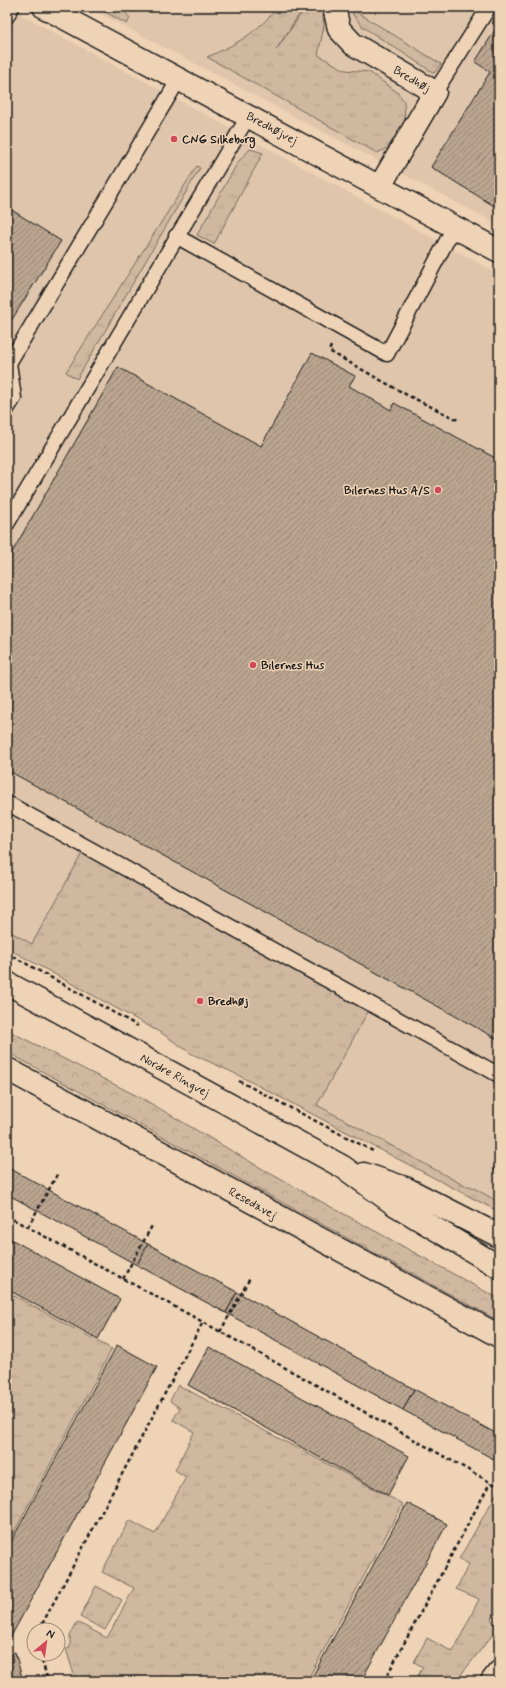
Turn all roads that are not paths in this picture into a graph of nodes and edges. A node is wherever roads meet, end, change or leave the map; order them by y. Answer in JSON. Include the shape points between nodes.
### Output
{"nodes":[{"id":1,"x":12,"y":7,"type":"edge"},
{"id":2,"x":44,"y":7,"type":"edge"},
{"id":3,"x":334,"y":7,"type":"edge"},
{"id":4,"x":489,"y":7,"type":"edge"},
{"id":5,"x":7,"y":16,"type":"edge"},
{"id":6,"x":179,"y":78,"type":"junction"},
{"id":7,"x":435,"y":92,"type":"junction"},
{"id":8,"x":248,"y":115,"type":"junction"},
{"id":9,"x":380,"y":186,"type":"junction"},
{"id":10,"x":454,"y":226,"type":"junction"},
{"id":11,"x":176,"y":236,"type":"junction"},
{"id":12,"x":499,"y":251,"type":"edge"},
{"id":13,"x":8,"y":362,"type":"edge"},
{"id":14,"x":7,"y":409,"type":"edge"},
{"id":15,"x":7,"y":524,"type":"edge"},
{"id":16,"x":7,"y":802,"type":"edge"},
{"id":17,"x":7,"y":983,"type":"edge"},
{"id":18,"x":7,"y":1069,"type":"edge"},
{"id":19,"x":499,"y":1075,"type":"edge"},
{"id":20,"x":344,"y":1167,"type":"junction"},
{"id":21,"x":499,"y":1236,"type":"edge"},
{"id":22,"x":499,"y":1267,"type":"edge"},
{"id":23,"x":499,"y":1336,"type":"edge"},
{"id":24,"x":499,"y":1672,"type":"edge"},
{"id":25,"x":492,"y":1681,"type":"edge"}],
"edges":[{"from":1,"to":5,"type":"lane"},
{"from":2,"to":6,"type":"street","name":"Bredhøjvej"},
{"from":3,"to":7,"type":"street","name":"Bredhøj","via":[[339,28],[354,44]]},
{"from":4,"to":7,"type":"lane"},
{"from":6,"to":8,"type":"street","name":"Bredhøjvej"},
{"from":6,"to":13,"type":"lane"},
{"from":7,"to":9,"type":"street","name":"Bredhøj"},
{"from":8,"to":9,"type":"street","name":"Bredhøjvej"},
{"from":8,"to":11,"type":"lane"},
{"from":9,"to":10,"type":"street","name":"Bredhøjvej"},
{"from":10,"to":11,"type":"lane","via":[[387,354]]},
{"from":10,"to":12,"type":"street","name":"Bredhøjvej"},
{"from":11,"to":15,"type":"lane"},
{"from":13,"to":14,"type":"lane","via":[[14,398]]},
{"from":16,"to":19,"type":"lane"},
{"from":17,"to":20,"type":"street","name":"Nordre Ringvej"},
{"from":18,"to":23,"type":"street","name":"Resedavej"},
{"from":20,"to":21,"type":"street","name":"Nordre Ringvej","via":[[405,1188]]},
{"from":20,"to":22,"type":"street","name":"Nordre Ringvej","via":[[394,1204]]},
{"from":24,"to":25,"type":"street"}]}
